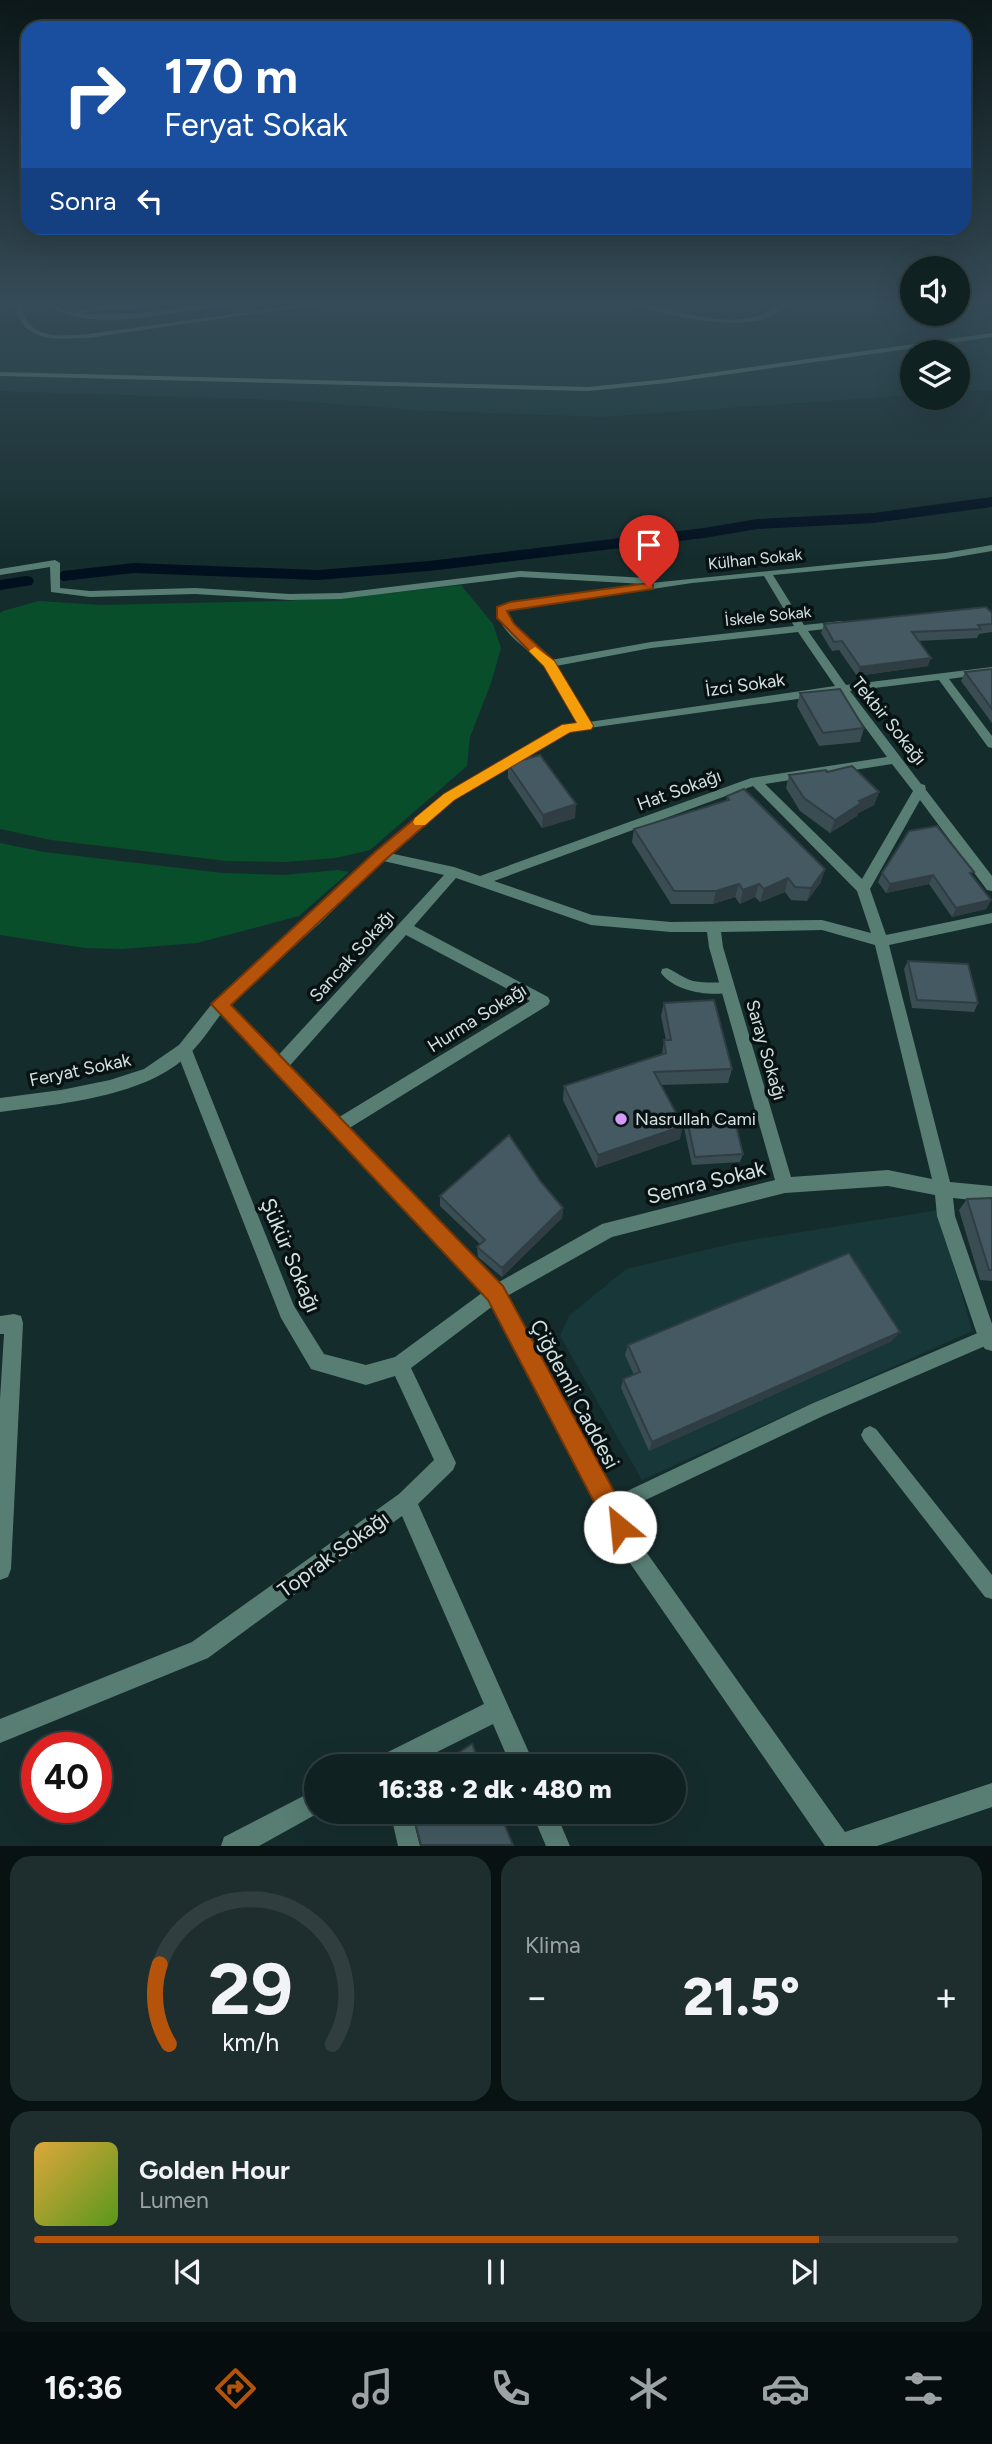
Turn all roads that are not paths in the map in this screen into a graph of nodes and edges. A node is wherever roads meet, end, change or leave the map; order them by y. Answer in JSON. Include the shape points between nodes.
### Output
{"nodes":[{"id":1,"x":992,"y":548,"type":"edge"},
{"id":2,"x":0,"y":572,"type":"edge"},
{"id":3,"x":767,"y":573,"type":"junction"},
{"id":4,"x":676,"y":583,"type":"junction"},
{"id":5,"x":853,"y":623,"type":"edge"},
{"id":6,"x":799,"y":629,"type":"junction"},
{"id":7,"x":549,"y":664,"type":"junction"},
{"id":8,"x":992,"y":670,"type":"edge"},
{"id":9,"x":942,"y":677,"type":"junction"},
{"id":10,"x":841,"y":689,"type":"junction"},
{"id":11,"x":586,"y":726,"type":"junction"},
{"id":12,"x":992,"y":744,"type":"edge"},
{"id":13,"x":897,"y":759,"type":"junction"},
{"id":14,"x":755,"y":781,"type":"junction"},
{"id":15,"x":921,"y":789,"type":"junction"},
{"id":16,"x":380,"y":856,"type":"junction"},
{"id":17,"x":454,"y":872,"type":"junction"},
{"id":18,"x":480,"y":881,"type":"junction"},
{"id":19,"x":992,"y":886,"type":"edge"},
{"id":20,"x":863,"y":889,"type":"junction"},
{"id":21,"x":992,"y":918,"type":"edge"},
{"id":22,"x":713,"y":926,"type":"junction"},
{"id":23,"x":404,"y":927,"type":"junction"},
{"id":24,"x":881,"y":941,"type":"junction"},
{"id":25,"x":667,"y":973,"type":"dead end"},
{"id":26,"x":728,"y":988,"type":"junction"},
{"id":27,"x":220,"y":1004,"type":"junction"},
{"id":28,"x":184,"y":1050,"type":"junction"},
{"id":29,"x":279,"y":1066,"type":"junction"},
{"id":30,"x":0,"y":1105,"type":"edge"},
{"id":31,"x":337,"y":1127,"type":"junction"},
{"id":32,"x":785,"y":1185,"type":"junction"},
{"id":33,"x":943,"y":1189,"type":"junction"},
{"id":34,"x":992,"y":1194,"type":"edge"},
{"id":35,"x":496,"y":1293,"type":"junction"},
{"id":36,"x":0,"y":1325,"type":"edge"},
{"id":37,"x":990,"y":1339,"type":"edge"},
{"id":38,"x":400,"y":1365,"type":"junction"},
{"id":39,"x":870,"y":1435,"type":"dead end"},
{"id":40,"x":406,"y":1501,"type":"junction"},
{"id":41,"x":610,"y":1508,"type":"junction"},
{"id":42,"x":0,"y":1569,"type":"edge"},
{"id":43,"x":992,"y":1590,"type":"edge"},
{"id":44,"x":498,"y":1709,"type":"junction"},
{"id":45,"x":0,"y":1731,"type":"edge"},
{"id":46,"x":408,"y":1754,"type":"edge"},
{"id":47,"x":518,"y":1754,"type":"edge"},
{"id":48,"x":992,"y":1795,"type":"edge"},
{"id":49,"x":304,"y":1808,"type":"edge"},
{"id":50,"x":403,"y":1824,"type":"edge"},
{"id":51,"x":549,"y":1824,"type":"edge"},
{"id":52,"x":839,"y":1845,"type":"edge"},
{"id":53,"x":233,"y":1846,"type":"edge"},
{"id":54,"x":409,"y":1846,"type":"edge"},
{"id":55,"x":558,"y":1846,"type":"edge"}],
"edges":[{"from":1,"to":3,"type":"street","name":"Külhan Sokak"},
{"from":2,"to":4,"type":"street","via":[[55,564],[55,590],[90,594],[195,591],[341,596],[520,574]]},
{"from":3,"to":4,"type":"street","name":"Külhan Sokak"},
{"from":3,"to":6,"type":"street","name":"Tekbir Sokağı"},
{"from":4,"to":7,"type":"street","name":"Külhan Sokak","via":[[501,609],[510,626]]},
{"from":5,"to":6,"type":"street","name":"İskele Sokak"},
{"from":6,"to":7,"type":"street","name":"İskele Sokak","via":[[651,645]]},
{"from":6,"to":10,"type":"street","name":"Tekbir Sokağı"},
{"from":7,"to":11,"type":"street","name":"Külhan Sokak"},
{"from":8,"to":9,"type":"street","name":"İzci Sokak"},
{"from":9,"to":10,"type":"street","name":"İzci Sokak"},
{"from":9,"to":12,"type":"street"},
{"from":10,"to":11,"type":"street","name":"İzci Sokak"},
{"from":10,"to":13,"type":"street","name":"Tekbir Sokağı"},
{"from":11,"to":16,"type":"street","name":"Feryat Sokak","via":[[567,728],[449,797]]},
{"from":13,"to":14,"type":"street","name":"Hat Sokağı"},
{"from":13,"to":15,"type":"street","name":"Tekbir Sokağı"},
{"from":14,"to":18,"type":"street","name":"Hat Sokağı"},
{"from":14,"to":20,"type":"street"},
{"from":15,"to":19,"type":"street","name":"Tekbir Sokağı"},
{"from":15,"to":20,"type":"street"},
{"from":16,"to":17,"type":"street"},
{"from":16,"to":27,"type":"street","name":"Feryat Sokak"},
{"from":17,"to":18,"type":"street"},
{"from":17,"to":23,"type":"street","name":"Sancak Sokağı"},
{"from":18,"to":22,"type":"street","via":[[591,920]]},
{"from":20,"to":24,"type":"street"},
{"from":21,"to":24,"type":"street"},
{"from":22,"to":24,"type":"street","via":[[822,925]]},
{"from":22,"to":26,"type":"street","name":"Saray Sokağı"},
{"from":23,"to":29,"type":"street","name":"Sancak Sokağı"},
{"from":23,"to":31,"type":"street","name":"Hurma Sokağı","via":[[543,1001]]},
{"from":24,"to":33,"type":"street"},
{"from":25,"to":26,"type":"lane","via":[[700,988]]},
{"from":26,"to":32,"type":"street","name":"Saray Sokağı"},
{"from":27,"to":28,"type":"street","name":"Feryat Sokak"},
{"from":27,"to":29,"type":"street","name":"Çiğdemli Caddesi"},
{"from":28,"to":30,"type":"street","name":"Feryat Sokak","via":[[149,1074],[110,1087]]},
{"from":28,"to":38,"type":"street","name":"Şükür Sokağı","via":[[287,1312],[318,1362],[366,1375]]},
{"from":29,"to":31,"type":"street","name":"Çiğdemli Caddesi"},
{"from":31,"to":35,"type":"street","name":"Çiğdemli Caddesi"},
{"from":32,"to":33,"type":"street","name":"Semra Sokak","via":[[888,1178]]},
{"from":32,"to":35,"type":"street","name":"Semra Sokak","via":[[608,1230]]},
{"from":33,"to":34,"type":"street","name":"Semra Sokak"},
{"from":33,"to":37,"type":"street","via":[[946,1216]]},
{"from":35,"to":38,"type":"street","name":"Şükür Sokağı"},
{"from":35,"to":41,"type":"street","name":"Çiğdemli Caddesi"},
{"from":36,"to":42,"type":"street","via":[[14,1322]]},
{"from":37,"to":41,"type":"lane","via":[[817,1410]]},
{"from":38,"to":40,"type":"street","via":[[446,1463]]},
{"from":39,"to":43,"type":"lane"},
{"from":40,"to":44,"type":"street","name":"Toprak Sokağı"},
{"from":40,"to":45,"type":"street","name":"Toprak Sokağı","via":[[200,1650]]},
{"from":41,"to":52,"type":"street","name":"Çiğdemli Caddesi","via":[[630,1546]]},
{"from":44,"to":46,"type":"street"},
{"from":44,"to":47,"type":"street","name":"Toprak Sokağı"},
{"from":48,"to":52,"type":"street"},
{"from":49,"to":53,"type":"street"},
{"from":50,"to":54,"type":"lane"},
{"from":51,"to":55,"type":"street"}]}
